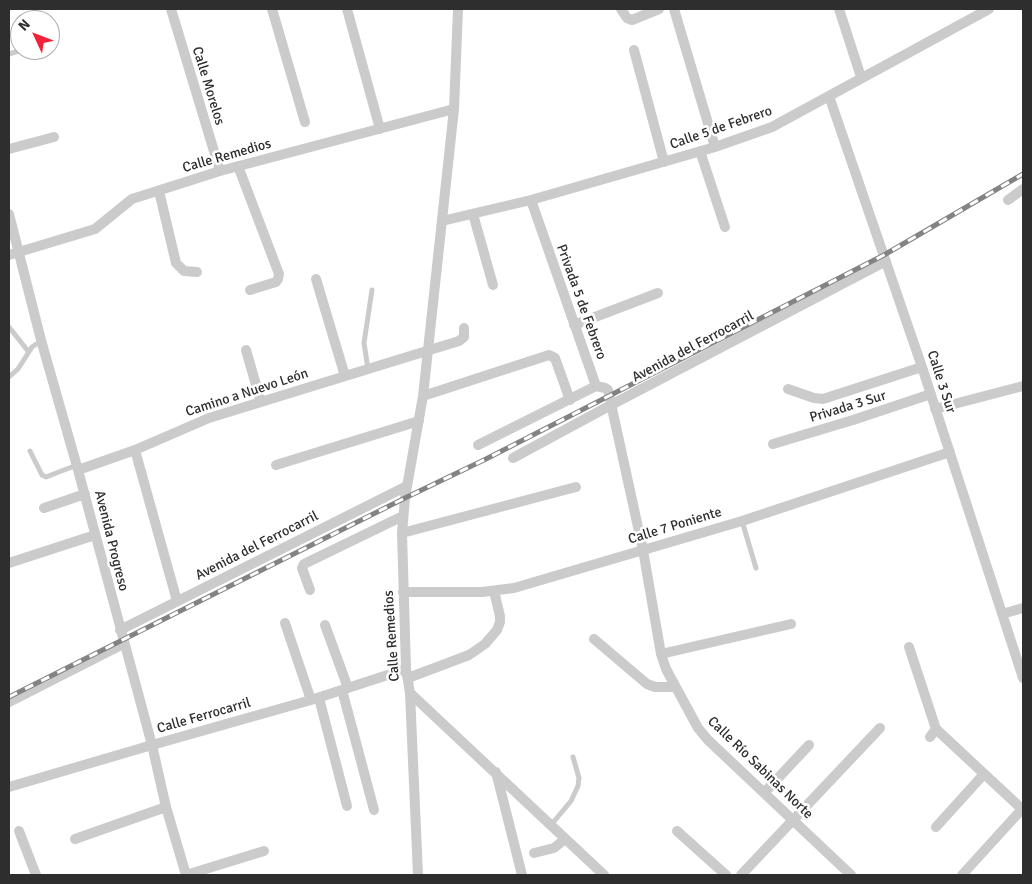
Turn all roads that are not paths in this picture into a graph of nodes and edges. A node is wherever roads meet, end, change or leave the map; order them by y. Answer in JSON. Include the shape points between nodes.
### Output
{"nodes":[{"id":1,"x":171,"y":9,"type":"edge"},
{"id":2,"x":272,"y":9,"type":"edge"},
{"id":3,"x":347,"y":9,"type":"edge"},
{"id":4,"x":458,"y":9,"type":"edge"},
{"id":5,"x":621,"y":9,"type":"edge"},
{"id":6,"x":659,"y":9,"type":"edge"},
{"id":7,"x":674,"y":9,"type":"edge"},
{"id":8,"x":839,"y":9,"type":"edge"},
{"id":9,"x":989,"y":9,"type":"edge"},
{"id":10,"x":634,"y":50,"type":"dead end"},
{"id":11,"x":861,"y":77,"type":"junction"},
{"id":12,"x":829,"y":96,"type":"junction"},
{"id":13,"x":454,"y":109,"type":"junction"},
{"id":14,"x":304,"y":122,"type":"dead end"},
{"id":15,"x":380,"y":129,"type":"junction"},
{"id":16,"x":54,"y":137,"type":"dead end"},
{"id":17,"x":715,"y":147,"type":"junction"},
{"id":18,"x":9,"y":149,"type":"edge"},
{"id":19,"x":700,"y":151,"type":"junction"},
{"id":20,"x":664,"y":162,"type":"junction"},
{"id":21,"x":238,"y":166,"type":"junction"},
{"id":22,"x":220,"y":171,"type":"junction"},
{"id":23,"x":1023,"y":189,"type":"edge"},
{"id":24,"x":159,"y":191,"type":"junction"},
{"id":25,"x":531,"y":200,"type":"junction"},
{"id":26,"x":1008,"y":200,"type":"dead end"},
{"id":27,"x":9,"y":214,"type":"edge"},
{"id":28,"x":473,"y":214,"type":"junction"},
{"id":29,"x":442,"y":221,"type":"junction"},
{"id":30,"x":725,"y":227,"type":"dead end"},
{"id":31,"x":14,"y":254,"type":"edge"},
{"id":32,"x":886,"y":261,"type":"junction"},
{"id":33,"x":197,"y":272,"type":"dead end"},
{"id":34,"x":316,"y":280,"type":"dead end"},
{"id":35,"x":493,"y":285,"type":"dead end"},
{"id":36,"x":250,"y":290,"type":"dead end"},
{"id":37,"x":372,"y":290,"type":"dead end"},
{"id":38,"x":658,"y":293,"type":"dead end"},
{"id":39,"x":574,"y":325,"type":"junction"},
{"id":40,"x":9,"y":327,"type":"edge"},
{"id":41,"x":464,"y":328,"type":"dead end"},
{"id":42,"x":41,"y":340,"type":"junction"},
{"id":43,"x":246,"y":350,"type":"dead end"},
{"id":44,"x":28,"y":351,"type":"junction"},
{"id":45,"x":427,"y":351,"type":"junction"},
{"id":46,"x":922,"y":367,"type":"junction"},
{"id":47,"x":368,"y":369,"type":"junction"},
{"id":48,"x":345,"y":376,"type":"junction"},
{"id":49,"x":9,"y":377,"type":"edge"},
{"id":50,"x":596,"y":386,"type":"junction"},
{"id":51,"x":1023,"y":386,"type":"edge"},
{"id":52,"x":788,"y":389,"type":"dead end"},
{"id":53,"x":931,"y":394,"type":"junction"},
{"id":54,"x":423,"y":396,"type":"junction"},
{"id":55,"x":570,"y":400,"type":"junction"},
{"id":56,"x":260,"y":402,"type":"junction"},
{"id":57,"x":611,"y":405,"type":"junction"},
{"id":58,"x":935,"y":410,"type":"junction"},
{"id":59,"x":419,"y":421,"type":"junction"},
{"id":60,"x":773,"y":444,"type":"dead end"},
{"id":61,"x":478,"y":445,"type":"dead end"},
{"id":62,"x":135,"y":450,"type":"junction"},
{"id":63,"x":30,"y":451,"type":"dead end"},
{"id":64,"x":950,"y":452,"type":"junction"},
{"id":65,"x":513,"y":458,"type":"dead end"},
{"id":66,"x":276,"y":465,"type":"dead end"},
{"id":67,"x":78,"y":468,"type":"junction"},
{"id":68,"x":407,"y":486,"type":"junction"},
{"id":69,"x":576,"y":487,"type":"dead end"},
{"id":70,"x":84,"y":494,"type":"junction"},
{"id":71,"x":44,"y":508,"type":"dead end"},
{"id":72,"x":403,"y":516,"type":"junction"},
{"id":73,"x":742,"y":521,"type":"junction"},
{"id":74,"x":402,"y":533,"type":"junction"},
{"id":75,"x":95,"y":535,"type":"junction"},
{"id":76,"x":643,"y":550,"type":"junction"},
{"id":77,"x":9,"y":563,"type":"edge"},
{"id":78,"x":756,"y":568,"type":"dead end"},
{"id":79,"x":310,"y":590,"type":"dead end"},
{"id":80,"x":494,"y":591,"type":"junction"},
{"id":81,"x":403,"y":592,"type":"junction"},
{"id":82,"x":177,"y":601,"type":"junction"},
{"id":83,"x":1023,"y":608,"type":"edge"},
{"id":84,"x":1002,"y":614,"type":"junction"},
{"id":85,"x":285,"y":624,"type":"dead end"},
{"id":86,"x":791,"y":624,"type":"dead end"},
{"id":87,"x":325,"y":625,"type":"dead end"},
{"id":88,"x":120,"y":630,"type":"junction"},
{"id":89,"x":594,"y":640,"type":"dead end"},
{"id":90,"x":123,"y":644,"type":"junction"},
{"id":91,"x":909,"y":647,"type":"dead end"},
{"id":92,"x":661,"y":654,"type":"junction"},
{"id":93,"x":407,"y":673,"type":"junction"},
{"id":94,"x":1023,"y":678,"type":"edge"},
{"id":95,"x":674,"y":687,"type":"junction"},
{"id":96,"x":345,"y":689,"type":"junction"},
{"id":97,"x":410,"y":693,"type":"junction"},
{"id":98,"x":315,"y":699,"type":"junction"},
{"id":99,"x":9,"y":702,"type":"edge"},
{"id":100,"x":880,"y":728,"type":"dead end"},
{"id":101,"x":152,"y":745,"type":"junction"},
{"id":102,"x":809,"y":745,"type":"dead end"},
{"id":103,"x":573,"y":757,"type":"dead end"},
{"id":104,"x":496,"y":772,"type":"junction"},
{"id":105,"x":984,"y":774,"type":"junction"},
{"id":106,"x":9,"y":787,"type":"edge"},
{"id":107,"x":764,"y":793,"type":"junction"},
{"id":108,"x":347,"y":806,"type":"dead end"},
{"id":109,"x":166,"y":807,"type":"junction"},
{"id":110,"x":1023,"y":809,"type":"edge"},
{"id":111,"x":374,"y":810,"type":"dead end"},
{"id":112,"x":793,"y":820,"type":"junction"},
{"id":113,"x":551,"y":825,"type":"junction"},
{"id":114,"x":936,"y":827,"type":"dead end"},
{"id":115,"x":19,"y":831,"type":"dead end"},
{"id":116,"x":677,"y":831,"type":"dead end"},
{"id":117,"x":74,"y":839,"type":"dead end"},
{"id":118,"x":565,"y":839,"type":"junction"},
{"id":119,"x":264,"y":852,"type":"dead end"},
{"id":120,"x":534,"y":854,"type":"dead end"},
{"id":121,"x":36,"y":875,"type":"edge"},
{"id":122,"x":186,"y":875,"type":"edge"},
{"id":123,"x":418,"y":875,"type":"edge"},
{"id":124,"x":522,"y":875,"type":"edge"},
{"id":125,"x":604,"y":875,"type":"edge"},
{"id":126,"x":726,"y":875,"type":"edge"},
{"id":127,"x":741,"y":875,"type":"edge"},
{"id":128,"x":851,"y":875,"type":"edge"},
{"id":129,"x":962,"y":875,"type":"edge"}],
"edges":[{"from":1,"to":22,"type":"street","name":"Calle Morelos"},
{"from":2,"to":14,"type":"street"},
{"from":3,"to":15,"type":"street"},
{"from":4,"to":13,"type":"street","name":"Calle Remedios"},
{"from":5,"to":6,"type":"street","via":[[626,18],[632,20]]},
{"from":7,"to":17,"type":"street"},
{"from":8,"to":11,"type":"street"},
{"from":9,"to":11,"type":"street","name":"Calle 5 de Febrero"},
{"from":10,"to":20,"type":"street"},
{"from":11,"to":12,"type":"street","name":"Calle 5 de Febrero"},
{"from":12,"to":17,"type":"street","name":"Calle 5 de Febrero","via":[[772,127]]},
{"from":12,"to":32,"type":"street","name":"Calle 3 Sur"},
{"from":13,"to":15,"type":"street","name":"Calle Remedios"},
{"from":13,"to":29,"type":"street","name":"Calle Remedios"},
{"from":15,"to":21,"type":"street","name":"Calle Remedios"},
{"from":16,"to":18,"type":"street"},
{"from":17,"to":19,"type":"street","name":"Calle 5 de Febrero"},
{"from":19,"to":20,"type":"street","name":"Calle 5 de Febrero"},
{"from":19,"to":30,"type":"street"},
{"from":20,"to":25,"type":"street","name":"Calle 5 de Febrero"},
{"from":21,"to":22,"type":"street","name":"Calle Remedios"},
{"from":21,"to":36,"type":"street","via":[[279,274],[276,282]]},
{"from":22,"to":24,"type":"street","name":"Calle Remedios"},
{"from":23,"to":26,"type":"street"},
{"from":24,"to":31,"type":"street","name":"Calle Remedios","via":[[132,199],[87,233]]},
{"from":24,"to":33,"type":"street","via":[[176,263],[184,271]]},
{"from":25,"to":28,"type":"street","name":"Calle 5 de Febrero"},
{"from":25,"to":39,"type":"street","name":"Privada 5 de Febrero"},
{"from":27,"to":31,"type":"street","name":"Avenida Progreso"},
{"from":28,"to":29,"type":"street","name":"Calle 5 de Febrero"},
{"from":28,"to":35,"type":"street"},
{"from":29,"to":45,"type":"street","name":"Calle Remedios"},
{"from":31,"to":42,"type":"street","name":"Avenida Progreso"},
{"from":32,"to":46,"type":"street","name":"Calle 3 Sur"},
{"from":32,"to":57,"type":"street","name":"Avenida del Ferrocarril"},
{"from":34,"to":48,"type":"street"},
{"from":37,"to":47,"type":"lane","via":[[364,343]]},
{"from":38,"to":39,"type":"street"},
{"from":39,"to":50,"type":"street","name":"Privada 5 de Febrero"},
{"from":40,"to":44,"type":"lane"},
{"from":41,"to":45,"type":"street","name":"Camino a Nuevo León","via":[[464,337],[459,341]]},
{"from":42,"to":44,"type":"lane"},
{"from":42,"to":67,"type":"street","name":"Avenida Progreso"},
{"from":43,"to":56,"type":"street"},
{"from":44,"to":49,"type":"lane","via":[[18,369]]},
{"from":45,"to":47,"type":"street","name":"Camino a Nuevo León"},
{"from":45,"to":54,"type":"street","name":"Calle Remedios"},
{"from":46,"to":52,"type":"street","via":[[823,399]]},
{"from":46,"to":53,"type":"street","name":"Calle 3 Sur"},
{"from":47,"to":48,"type":"street","name":"Camino a Nuevo León"},
{"from":48,"to":56,"type":"street","name":"Camino a Nuevo León"},
{"from":50,"to":55,"type":"street"},
{"from":50,"to":57,"type":"street","name":"Privada 5 de Febrero","via":[[608,390]]},
{"from":51,"to":58,"type":"street"},
{"from":53,"to":58,"type":"street","name":"Calle 3 Sur"},
{"from":53,"to":60,"type":"street","name":"Privada 3 Sur"},
{"from":54,"to":55,"type":"street","via":[[550,355],[555,358]]},
{"from":54,"to":59,"type":"street","name":"Calle Remedios"},
{"from":55,"to":61,"type":"street"},
{"from":56,"to":62,"type":"street","name":"Camino a Nuevo León","via":[[209,418]]},
{"from":57,"to":65,"type":"street","name":"Avenida del Ferrocarril"},
{"from":57,"to":76,"type":"street","name":"Calle Río Sabinas Norte"},
{"from":58,"to":64,"type":"street","name":"Calle 3 Sur"},
{"from":59,"to":66,"type":"street"},
{"from":59,"to":68,"type":"street","name":"Calle Remedios"},
{"from":62,"to":67,"type":"street","name":"Camino a Nuevo León"},
{"from":62,"to":82,"type":"street"},
{"from":63,"to":67,"type":"lane","via":[[46,477]]},
{"from":64,"to":73,"type":"street","name":"Calle 7 Poniente"},
{"from":64,"to":84,"type":"street","name":"Calle 3 Sur"},
{"from":67,"to":70,"type":"street","name":"Avenida Progreso"},
{"from":68,"to":72,"type":"street","name":"Calle Remedios"},
{"from":68,"to":82,"type":"street","name":"Avenida del Ferrocarril"},
{"from":69,"to":74,"type":"street"},
{"from":70,"to":71,"type":"street"},
{"from":70,"to":75,"type":"street","name":"Avenida Progreso"},
{"from":72,"to":74,"type":"street","name":"Calle Remedios"},
{"from":72,"to":79,"type":"street","via":[[304,564],[302,568]]},
{"from":73,"to":76,"type":"street","name":"Calle 7 Poniente"},
{"from":73,"to":78,"type":"lane"},
{"from":74,"to":81,"type":"street","name":"Calle Remedios"},
{"from":75,"to":77,"type":"street"},
{"from":75,"to":88,"type":"street","name":"Avenida Progreso"},
{"from":76,"to":80,"type":"street","name":"Calle 7 Poniente"},
{"from":76,"to":92,"type":"street","name":"Calle Río Sabinas Norte"},
{"from":80,"to":81,"type":"street","name":"Calle 7 Poniente"},
{"from":80,"to":93,"type":"street","name":"Calle Ferrocarril","via":[[500,622],[485,644],[469,654]]},
{"from":81,"to":93,"type":"street","name":"Calle Remedios"},
{"from":82,"to":88,"type":"street","name":"Avenida del Ferrocarril"},
{"from":83,"to":84,"type":"street"},
{"from":84,"to":94,"type":"street","name":"Calle 3 Sur"},
{"from":85,"to":98,"type":"street"},
{"from":86,"to":92,"type":"street"},
{"from":87,"to":96,"type":"street"},
{"from":88,"to":90,"type":"street","name":"Avenida Progreso"},
{"from":89,"to":95,"type":"street","via":[[647,684]]},
{"from":90,"to":99,"type":"street"},
{"from":90,"to":101,"type":"street","name":"Avenida Progreso"},
{"from":91,"to":105,"type":"street","via":[[933,733]]},
{"from":92,"to":95,"type":"street","name":"Calle Río Sabinas Norte"},
{"from":93,"to":96,"type":"street","name":"Calle Ferrocarril"},
{"from":93,"to":97,"type":"street","name":"Calle Remedios"},
{"from":95,"to":107,"type":"street","name":"Calle Río Sabinas Norte","via":[[708,740]]},
{"from":96,"to":98,"type":"street","name":"Calle Ferrocarril"},
{"from":96,"to":111,"type":"street"},
{"from":97,"to":104,"type":"street"},
{"from":97,"to":123,"type":"street","name":"Calle Remedios"},
{"from":98,"to":101,"type":"street","name":"Calle Ferrocarril"},
{"from":98,"to":108,"type":"street"},
{"from":100,"to":112,"type":"street"},
{"from":101,"to":106,"type":"street","name":"Calle Ferrocarril"},
{"from":101,"to":109,"type":"street","name":"Avenida Progreso"},
{"from":102,"to":107,"type":"street"},
{"from":103,"to":113,"type":"lane","via":[[578,786],[571,801]]},
{"from":104,"to":113,"type":"street"},
{"from":104,"to":124,"type":"street"},
{"from":105,"to":110,"type":"street"},
{"from":105,"to":114,"type":"street"},
{"from":107,"to":112,"type":"street","name":"Calle Río Sabinas Norte"},
{"from":109,"to":117,"type":"street"},
{"from":109,"to":122,"type":"street","name":"Avenida Progreso"},
{"from":110,"to":129,"type":"street"},
{"from":112,"to":127,"type":"street"},
{"from":112,"to":128,"type":"street","name":"Calle Río Sabinas Norte"},
{"from":113,"to":118,"type":"street"},
{"from":115,"to":121,"type":"street"},
{"from":116,"to":126,"type":"street"},
{"from":118,"to":120,"type":"street","via":[[554,848]]},
{"from":118,"to":125,"type":"street"},
{"from":119,"to":122,"type":"street"}]}
